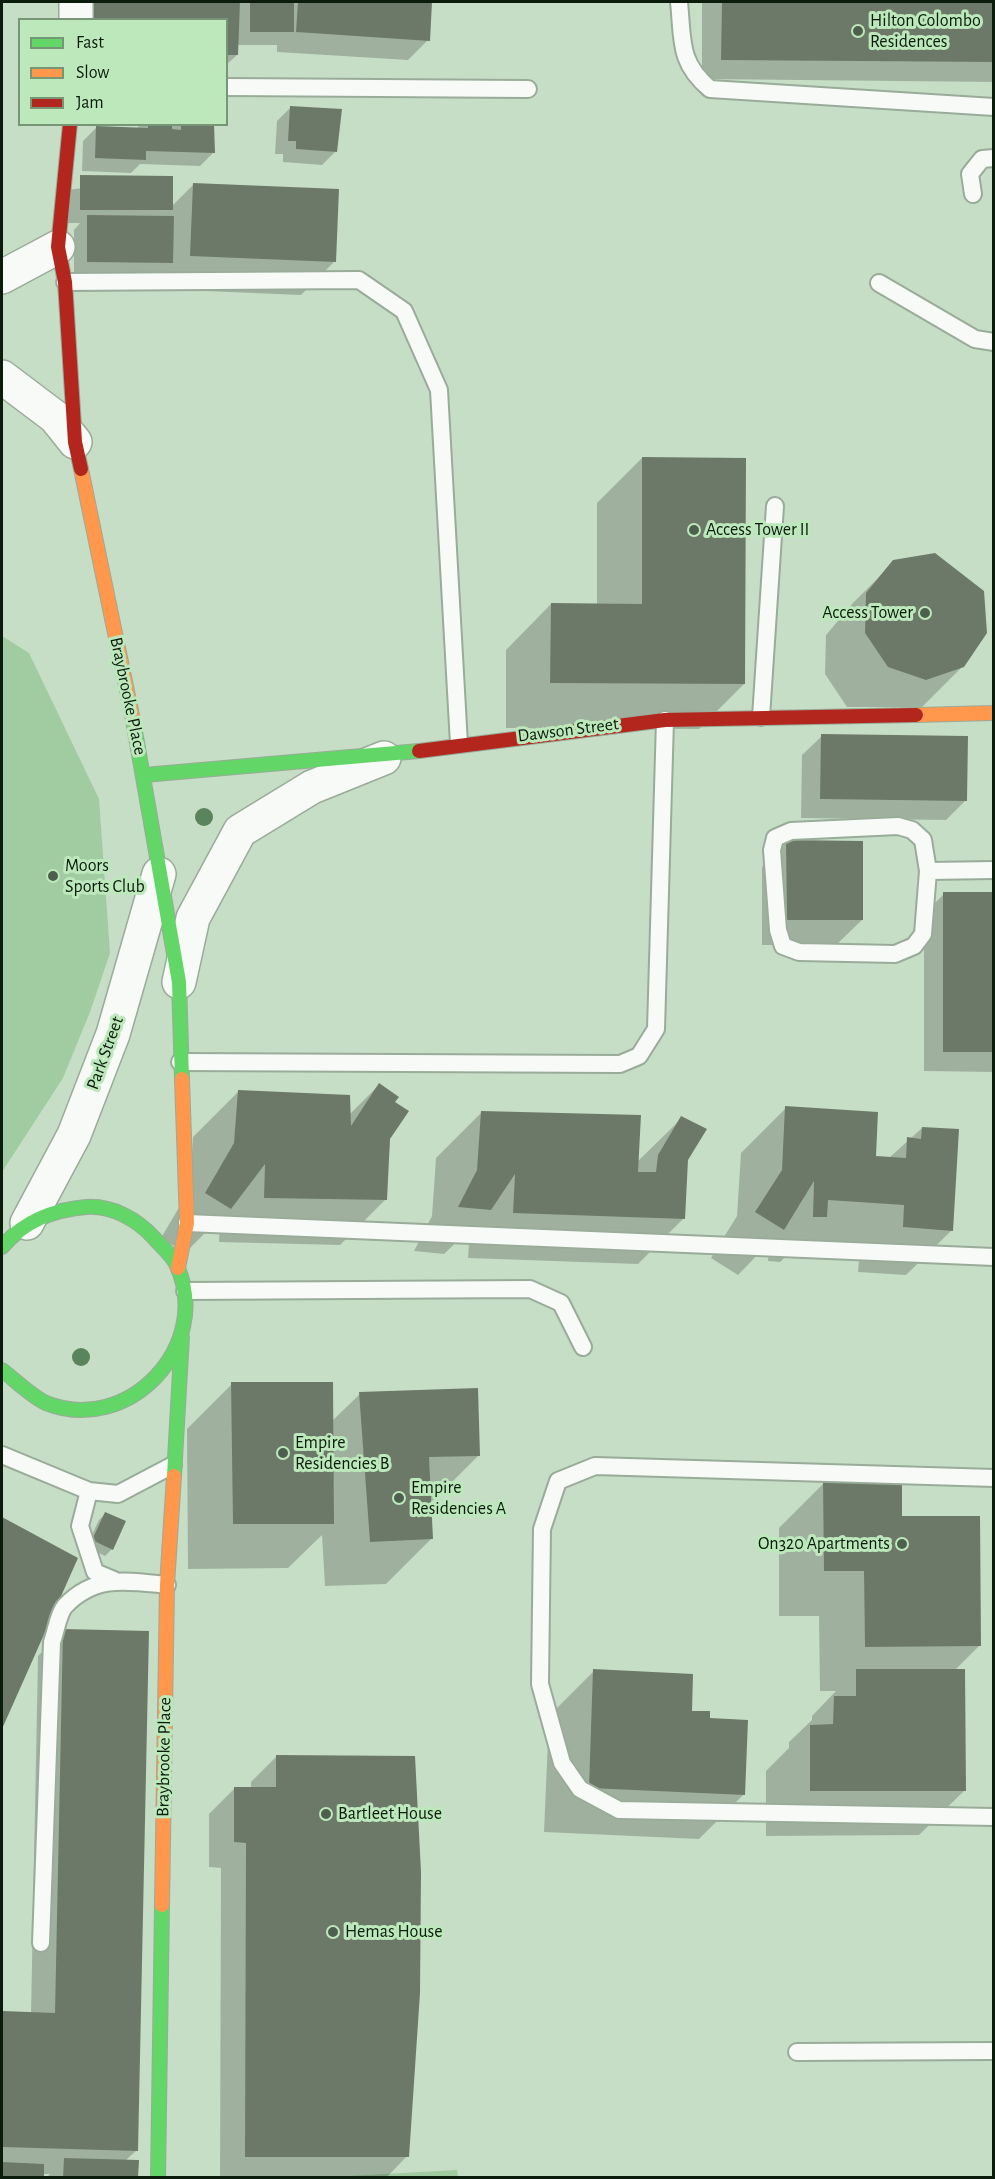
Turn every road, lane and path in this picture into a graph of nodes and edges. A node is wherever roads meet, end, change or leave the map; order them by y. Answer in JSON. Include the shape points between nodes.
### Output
{"nodes":[{"id":1,"x":76,"y":2,"type":"edge"},
{"id":2,"x":680,"y":2,"type":"edge"},
{"id":3,"x":76,"y":18,"type":"edge"},
{"id":4,"x":228,"y":87,"type":"edge"},
{"id":5,"x":528,"y":89,"type":"dead end"},
{"id":6,"x":993,"y":107,"type":"edge"},
{"id":7,"x":70,"y":126,"type":"edge"},
{"id":8,"x":993,"y":158,"type":"edge"},
{"id":9,"x":973,"y":194,"type":"dead end"},
{"id":10,"x":58,"y":247,"type":"junction"},
{"id":11,"x":2,"y":277,"type":"edge"},
{"id":12,"x":65,"y":282,"type":"junction"},
{"id":13,"x":879,"y":283,"type":"dead end"},
{"id":14,"x":993,"y":342,"type":"edge"},
{"id":15,"x":2,"y":377,"type":"edge"},
{"id":16,"x":75,"y":442,"type":"junction"},
{"id":17,"x":775,"y":506,"type":"dead end"},
{"id":18,"x":993,"y":713,"type":"edge"},
{"id":19,"x":761,"y":717,"type":"junction"},
{"id":20,"x":665,"y":720,"type":"junction"},
{"id":21,"x":459,"y":744,"type":"junction"},
{"id":22,"x":394,"y":754,"type":"junction"},
{"id":23,"x":144,"y":774,"type":"junction"},
{"id":24,"x":993,"y":870,"type":"edge"},
{"id":25,"x":928,"y":871,"type":"junction"},
{"id":26,"x":159,"y":874,"type":"junction"},
{"id":27,"x":179,"y":982,"type":"junction"},
{"id":28,"x":180,"y":1062,"type":"junction"},
{"id":29,"x":27,"y":1222,"type":"junction"},
{"id":30,"x":187,"y":1223,"type":"junction"},
{"id":31,"x":2,"y":1247,"type":"edge"},
{"id":32,"x":993,"y":1257,"type":"edge"},
{"id":33,"x":178,"y":1268,"type":"junction"},
{"id":34,"x":184,"y":1291,"type":"junction"},
{"id":35,"x":182,"y":1336,"type":"junction"},
{"id":36,"x":583,"y":1347,"type":"dead end"},
{"id":37,"x":2,"y":1370,"type":"edge"},
{"id":38,"x":44,"y":1404,"type":"junction"},
{"id":39,"x":23,"y":1405,"type":"dead end"},
{"id":40,"x":2,"y":1455,"type":"edge"},
{"id":41,"x":173,"y":1465,"type":"junction"},
{"id":42,"x":993,"y":1478,"type":"edge"},
{"id":43,"x":89,"y":1491,"type":"junction"},
{"id":44,"x":114,"y":1580,"type":"junction"},
{"id":45,"x":167,"y":1585,"type":"junction"},
{"id":46,"x":993,"y":1817,"type":"edge"},
{"id":47,"x":41,"y":1943,"type":"dead end"},
{"id":48,"x":993,"y":2051,"type":"edge"},
{"id":49,"x":796,"y":2052,"type":"dead end"},
{"id":50,"x":158,"y":2178,"type":"edge"}],
"edges":[{"from":1,"to":3,"type":"street"},
{"from":2,"to":6,"type":"lane","via":[[684,55],[693,76],[710,89]]},
{"from":4,"to":5,"type":"lane"},
{"from":7,"to":10,"type":"street","name":"Braybrooke Place"},
{"from":8,"to":9,"type":"lane","via":[[982,159],[970,174]]},
{"from":10,"to":11,"type":"street"},
{"from":10,"to":12,"type":"street","name":"Braybrooke Place"},
{"from":12,"to":16,"type":"street","name":"Braybrooke Place"},
{"from":12,"to":21,"type":"lane","via":[[359,280],[404,311],[439,390]]},
{"from":13,"to":14,"type":"lane","via":[[975,339]]},
{"from":15,"to":16,"type":"street","via":[[55,417]]},
{"from":16,"to":23,"type":"street","name":"Braybrooke Place"},
{"from":17,"to":19,"type":"lane"},
{"from":18,"to":19,"type":"street","name":"Dawson Street"},
{"from":19,"to":20,"type":"street","name":"Dawson Street"},
{"from":20,"to":21,"type":"street","name":"Dawson Street"},
{"from":20,"to":28,"type":"lane","via":[[656,1029],[639,1056],[620,1064]]},
{"from":21,"to":22,"type":"street","name":"Dawson Street"},
{"from":22,"to":23,"type":"street","name":"Dawson Street"},
{"from":22,"to":27,"type":"street","via":[[312,787],[240,831],[193,918]]},
{"from":23,"to":26,"type":"street","name":"Braybrooke Place"},
{"from":24,"to":25,"type":"lane"},
{"from":25,"to":25,"type":"lane","via":[[923,934],[914,946],[895,954],[799,952],[783,946],[778,930],[772,850],[775,838],[791,831],[898,826],[912,830],[923,840]]},
{"from":26,"to":27,"type":"street","name":"Braybrooke Place"},
{"from":26,"to":29,"type":"street","name":"Park Street","via":[[113,1034],[74,1136]]},
{"from":27,"to":28,"type":"street","name":"Braybrooke Place"},
{"from":28,"to":30,"type":"street","name":"Braybrooke Place"},
{"from":29,"to":31,"type":"street"},
{"from":29,"to":33,"type":"street","via":[[60,1209],[95,1207],[130,1217],[158,1239]]},
{"from":30,"to":32,"type":"lane"},
{"from":30,"to":33,"type":"street","name":"Braybrooke Place"},
{"from":33,"to":34,"type":"street","name":"Braybrooke Place"},
{"from":34,"to":35,"type":"street","name":"Braybrooke Place","via":[[186,1314]]},
{"from":34,"to":36,"type":"lane","via":[[530,1289],[561,1304]]},
{"from":35,"to":38,"type":"street","via":[[167,1368],[143,1393],[112,1408],[78,1412]]},
{"from":35,"to":41,"type":"street","name":"Braybrooke Place"},
{"from":37,"to":38,"type":"street","via":[[19,1388]]},
{"from":38,"to":39,"type":"street"},
{"from":40,"to":43,"type":"lane"},
{"from":41,"to":43,"type":"lane","via":[[118,1494]]},
{"from":41,"to":45,"type":"street","name":"Braybrooke Place"},
{"from":42,"to":46,"type":"lane","via":[[594,1466],[558,1481],[543,1529],[540,1684],[562,1763],[580,1789],[619,1810]]},
{"from":43,"to":44,"type":"lane","via":[[80,1526],[95,1572]]},
{"from":44,"to":45,"type":"lane"},
{"from":44,"to":47,"type":"lane","via":[[92,1586],[64,1607],[52,1642]]},
{"from":45,"to":50,"type":"street","name":"Braybrooke Place"},
{"from":48,"to":49,"type":"lane"}]}
